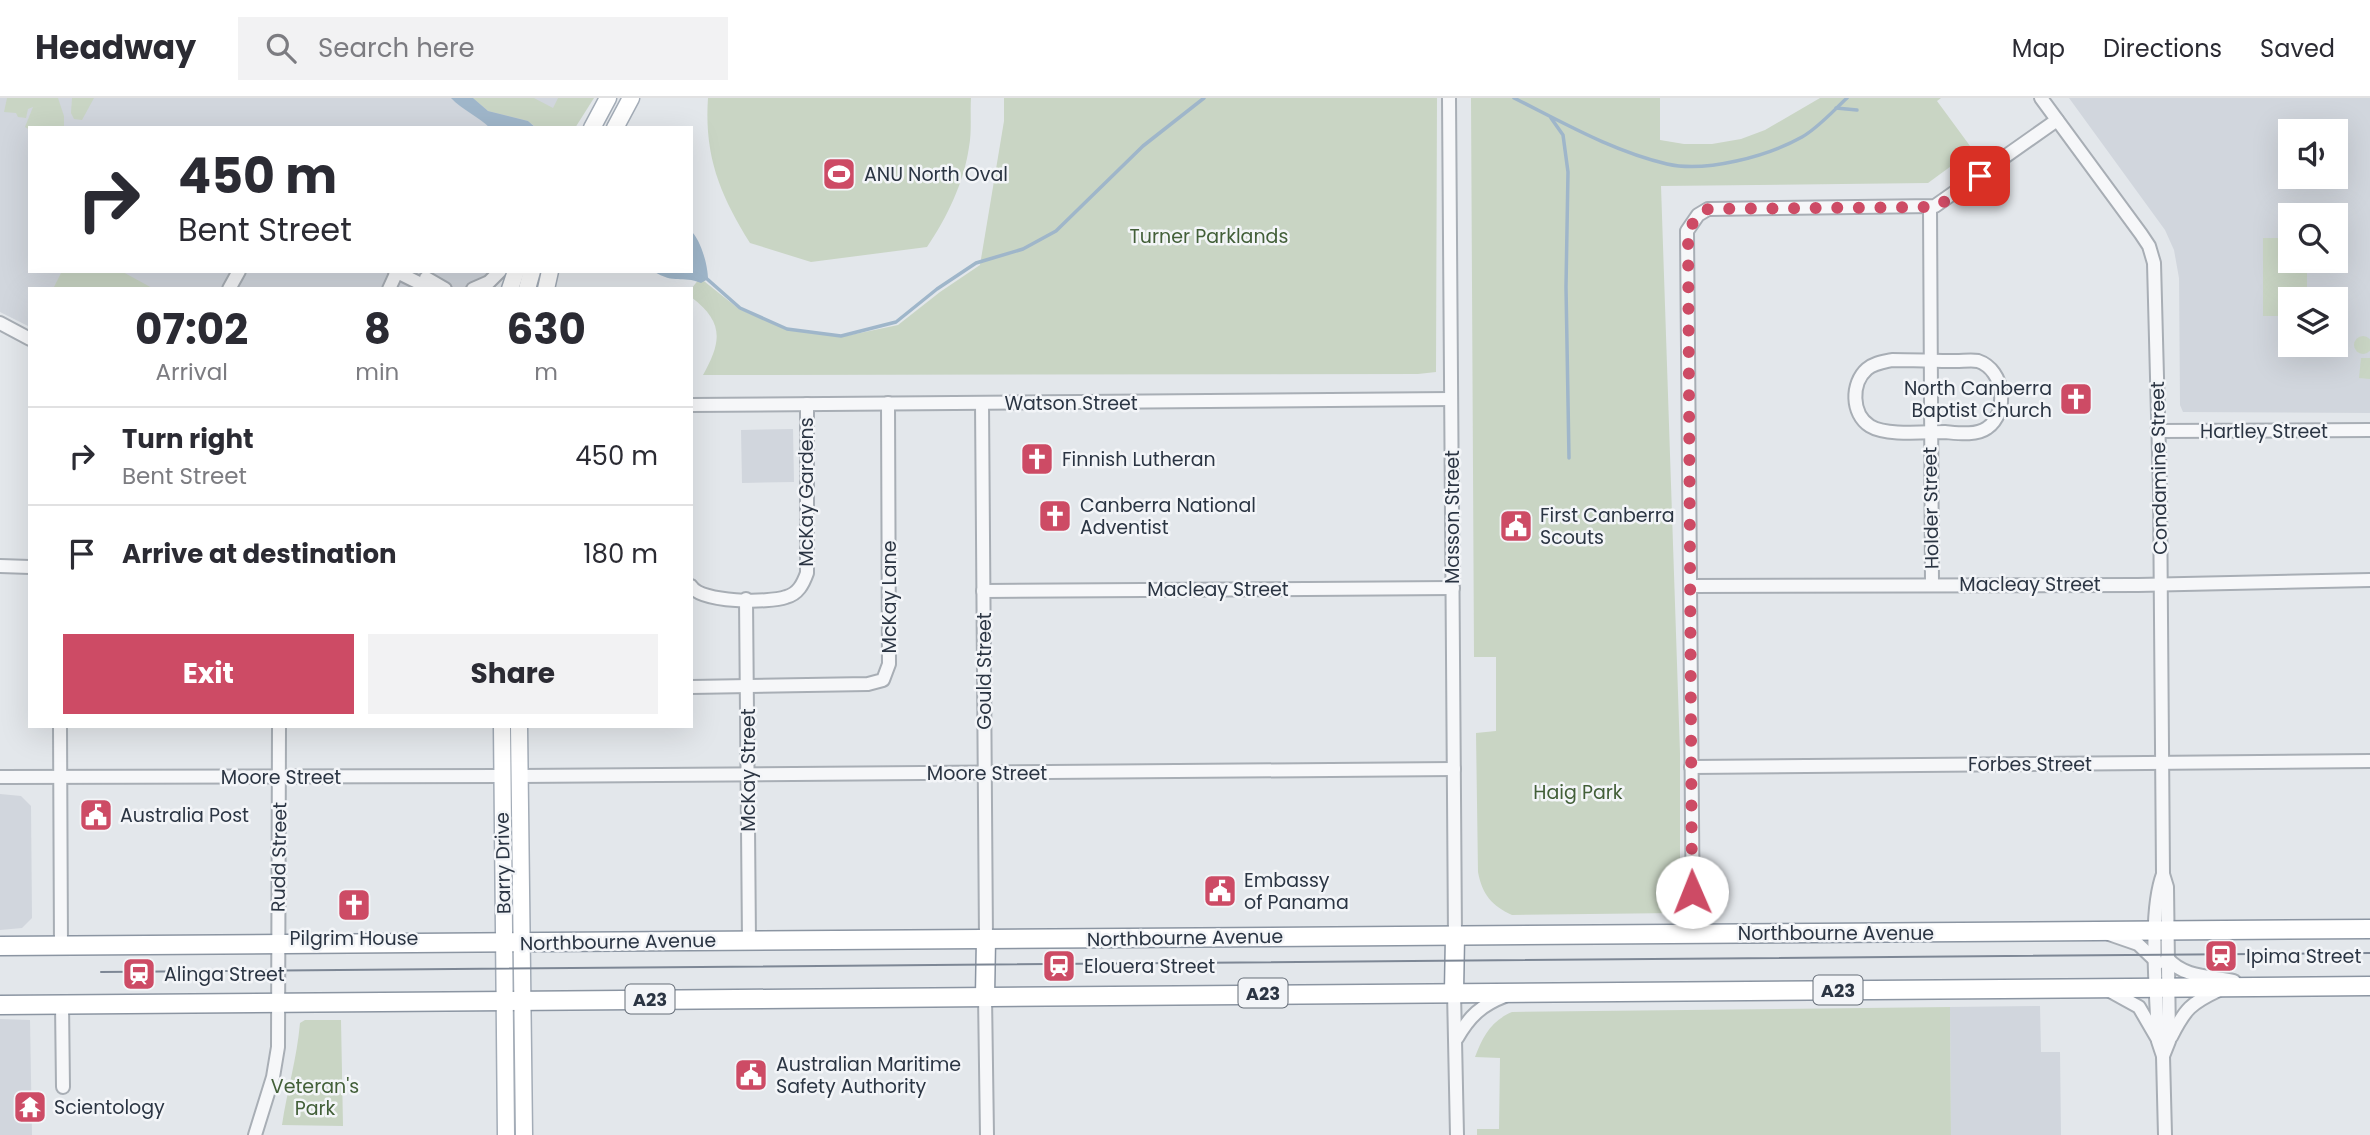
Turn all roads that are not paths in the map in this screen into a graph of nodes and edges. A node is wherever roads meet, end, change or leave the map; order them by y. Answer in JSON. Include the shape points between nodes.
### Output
{"nodes":[{"id":1,"x":608,"y":98,"type":"edge"},
{"id":2,"x":631,"y":98,"type":"edge"},
{"id":3,"x":1449,"y":98,"type":"edge"},
{"id":4,"x":2041,"y":98,"type":"edge"},
{"id":5,"x":2057,"y":120,"type":"junction"},
{"id":6,"x":593,"y":126,"type":"edge"},
{"id":7,"x":616,"y":126,"type":"edge"},
{"id":8,"x":1930,"y":207,"type":"junction"},
{"id":9,"x":401,"y":273,"type":"edge"},
{"id":10,"x":416,"y":273,"type":"edge"},
{"id":11,"x":498,"y":273,"type":"edge"},
{"id":12,"x":414,"y":287,"type":"edge"},
{"id":13,"x":435,"y":287,"type":"edge"},
{"id":14,"x":477,"y":287,"type":"edge"},
{"id":15,"x":0,"y":323,"type":"edge"},
{"id":16,"x":28,"y":337,"type":"edge"},
{"id":17,"x":1930,"y":361,"type":"junction"},
{"id":18,"x":1451,"y":399,"type":"junction"},
{"id":19,"x":888,"y":403,"type":"junction"},
{"id":20,"x":982,"y":403,"type":"junction"},
{"id":21,"x":807,"y":404,"type":"junction"},
{"id":22,"x":693,"y":405,"type":"edge"},
{"id":23,"x":2370,"y":430,"type":"edge"},
{"id":24,"x":2157,"y":431,"type":"junction"},
{"id":25,"x":1931,"y":432,"type":"junction"},
{"id":26,"x":0,"y":566,"type":"edge"},
{"id":27,"x":28,"y":567,"type":"edge"},
{"id":28,"x":2370,"y":580,"type":"edge"},
{"id":29,"x":1932,"y":584,"type":"junction"},
{"id":30,"x":2160,"y":584,"type":"junction"},
{"id":31,"x":1690,"y":586,"type":"junction"},
{"id":32,"x":1453,"y":588,"type":"junction"},
{"id":33,"x":693,"y":589,"type":"edge"},
{"id":34,"x":983,"y":592,"type":"junction"},
{"id":35,"x":746,"y":599,"type":"junction"},
{"id":36,"x":747,"y":686,"type":"junction"},
{"id":37,"x":693,"y":687,"type":"edge"},
{"id":38,"x":60,"y":728,"type":"edge"},
{"id":39,"x":279,"y":728,"type":"edge"},
{"id":40,"x":502,"y":728,"type":"edge"},
{"id":41,"x":519,"y":728,"type":"edge"},
{"id":42,"x":2370,"y":761,"type":"edge"},
{"id":43,"x":2162,"y":763,"type":"junction"},
{"id":44,"x":1691,"y":767,"type":"junction"},
{"id":45,"x":1454,"y":769,"type":"junction"},
{"id":46,"x":985,"y":773,"type":"junction"},
{"id":47,"x":748,"y":774,"type":"junction"},
{"id":48,"x":502,"y":776,"type":"junction"},
{"id":49,"x":519,"y":776,"type":"junction"},
{"id":50,"x":60,"y":777,"type":"junction"},
{"id":51,"x":279,"y":777,"type":"junction"},
{"id":52,"x":0,"y":778,"type":"edge"},
{"id":53,"x":2370,"y":929,"type":"edge"},
{"id":54,"x":2102,"y":932,"type":"junction"},
{"id":55,"x":2160,"y":933,"type":"junction"},
{"id":56,"x":1693,"y":934,"type":"junction"},
{"id":57,"x":1455,"y":936,"type":"junction"},
{"id":58,"x":986,"y":939,"type":"junction"},
{"id":59,"x":749,"y":941,"type":"junction"},
{"id":60,"x":513,"y":943,"type":"junction"},
{"id":61,"x":278,"y":945,"type":"junction"},
{"id":62,"x":0,"y":946,"type":"edge"},
{"id":63,"x":61,"y":946,"type":"junction"},
{"id":64,"x":2162,"y":960,"type":"junction"},
{"id":65,"x":2165,"y":983,"type":"junction"},
{"id":66,"x":2229,"y":986,"type":"junction"},
{"id":67,"x":2258,"y":986,"type":"junction"},
{"id":68,"x":2370,"y":986,"type":"edge"},
{"id":69,"x":2103,"y":987,"type":"junction"},
{"id":70,"x":1454,"y":992,"type":"junction"},
{"id":71,"x":1518,"y":992,"type":"junction"},
{"id":72,"x":985,"y":996,"type":"junction"},
{"id":73,"x":514,"y":1000,"type":"junction"},
{"id":74,"x":278,"y":1002,"type":"junction"},
{"id":75,"x":62,"y":1004,"type":"junction"},
{"id":76,"x":0,"y":1005,"type":"edge"},
{"id":77,"x":1455,"y":1041,"type":"junction"},
{"id":78,"x":2164,"y":1041,"type":"junction"},
{"id":79,"x":63,"y":1087,"type":"dead end"},
{"id":80,"x":2163,"y":1132,"type":"edge"},
{"id":81,"x":505,"y":1133,"type":"edge"},
{"id":82,"x":255,"y":1135,"type":"edge"},
{"id":83,"x":524,"y":1135,"type":"edge"},
{"id":84,"x":987,"y":1135,"type":"edge"},
{"id":85,"x":1457,"y":1135,"type":"edge"}],
"edges":[{"from":1,"to":6,"type":"main road"},
{"from":2,"to":7,"type":"main road"},
{"from":3,"to":18,"type":"street","name":"Masson Street"},
{"from":4,"to":5,"type":"street","name":"Condamine Street"},
{"from":5,"to":8,"type":"street","via":[[1941,204]]},
{"from":5,"to":24,"type":"street","name":"Condamine Street","via":[[2152,254],[2157,284]]},
{"from":8,"to":17,"type":"street","name":"Holder Street"},
{"from":8,"to":31,"type":"street","via":[[1708,209],[1692,222],[1686,240]]},
{"from":9,"to":13,"type":"street"},
{"from":10,"to":13,"type":"street"},
{"from":11,"to":14,"type":"street"},
{"from":12,"to":13,"type":"street"},
{"from":15,"to":16,"type":"street"},
{"from":17,"to":25,"type":"street","name":"Holder Street"},
{"from":17,"to":25,"type":"street","name":"Holder Street","via":[[1978,362],[1993,373],[2001,403],[1986,429]]},
{"from":17,"to":25,"type":"street","name":"Holder Street","via":[[1878,362],[1865,371],[1855,393],[1857,409],[1870,426],[1885,431]]},
{"from":18,"to":20,"type":"street","name":"Watson Street"},
{"from":18,"to":32,"type":"street","name":"Masson Street"},
{"from":19,"to":20,"type":"street","name":"Watson Street"},
{"from":19,"to":21,"type":"street","name":"Watson Street"},
{"from":19,"to":36,"type":"street","name":"McKay Lane","via":[[889,664],[883,680]]},
{"from":20,"to":34,"type":"street","name":"Gould Street"},
{"from":21,"to":22,"type":"street","name":"Watson Street"},
{"from":21,"to":35,"type":"street","name":"McKay Gardens","via":[[807,573],[802,585],[786,597]]},
{"from":23,"to":24,"type":"street","name":"Hartley Street"},
{"from":24,"to":30,"type":"street","name":"Condamine Street"},
{"from":25,"to":29,"type":"street","name":"Holder Street"},
{"from":26,"to":27,"type":"street"},
{"from":28,"to":30,"type":"street","name":"Macleay Street"},
{"from":29,"to":30,"type":"street","name":"Macleay Street"},
{"from":29,"to":31,"type":"street","name":"Macleay Street"},
{"from":30,"to":43,"type":"street","name":"Condamine Street"},
{"from":31,"to":44,"type":"street"},
{"from":32,"to":34,"type":"street","name":"Macleay Street"},
{"from":32,"to":45,"type":"street","name":"Masson Street"},
{"from":33,"to":35,"type":"street","name":"McKay Gardens","via":[[704,596]]},
{"from":34,"to":46,"type":"street","name":"Gould Street"},
{"from":35,"to":36,"type":"street","name":"McKay Street"},
{"from":36,"to":37,"type":"street","name":"McKay Lane"},
{"from":36,"to":47,"type":"street","name":"McKay Street"},
{"from":38,"to":50,"type":"street"},
{"from":39,"to":51,"type":"street","name":"Rudd Street"},
{"from":40,"to":48,"type":"main road","name":"Barry Drive"},
{"from":41,"to":49,"type":"main road","name":"Barry Drive"},
{"from":42,"to":43,"type":"street","name":"Forbes Street"},
{"from":43,"to":44,"type":"street","name":"Forbes Street"},
{"from":43,"to":55,"type":"street","name":"Condamine Street"},
{"from":44,"to":56,"type":"street"},
{"from":45,"to":46,"type":"street","name":"Moore Street"},
{"from":45,"to":57,"type":"street","name":"Masson Street"},
{"from":46,"to":47,"type":"street","name":"Moore Street"},
{"from":46,"to":58,"type":"street","name":"Gould Street"},
{"from":47,"to":49,"type":"street","name":"Moore Street"},
{"from":47,"to":59,"type":"street","name":"McKay Street"},
{"from":48,"to":51,"type":"street","name":"Moore Street"},
{"from":48,"to":60,"type":"main road","name":"Barry Drive"},
{"from":49,"to":60,"type":"main road","name":"Barry Drive"},
{"from":50,"to":51,"type":"street","name":"Moore Street"},
{"from":50,"to":52,"type":"street","name":"Moore Street"},
{"from":50,"to":63,"type":"street"},
{"from":51,"to":61,"type":"street","name":"Rudd Street"},
{"from":53,"to":55,"type":"highway","name":"Northbourne Avenue"},
{"from":54,"to":55,"type":"highway","name":"Northbourne Avenue"},
{"from":54,"to":56,"type":"highway","name":"Northbourne Avenue"},
{"from":54,"to":64,"type":"street","via":[[2138,944]]},
{"from":55,"to":64,"type":"street"},
{"from":56,"to":57,"type":"highway","name":"Northbourne Avenue"},
{"from":57,"to":58,"type":"highway","name":"Northbourne Avenue"},
{"from":57,"to":70,"type":"highway"},
{"from":58,"to":59,"type":"highway","name":"Northbourne Avenue"},
{"from":58,"to":72,"type":"highway"},
{"from":59,"to":60,"type":"highway","name":"Northbourne Avenue"},
{"from":60,"to":61,"type":"highway","name":"Northbourne Avenue"},
{"from":60,"to":73,"type":"main road","name":"Barry Drive"},
{"from":61,"to":63,"type":"highway","name":"Northbourne Avenue"},
{"from":61,"to":74,"type":"street","name":"Rudd Street"},
{"from":62,"to":63,"type":"highway","name":"Northbourne Avenue"},
{"from":64,"to":65,"type":"street"},
{"from":64,"to":67,"type":"street","via":[[2200,977]]},
{"from":65,"to":66,"type":"highway","number":"A23"},
{"from":65,"to":69,"type":"highway","number":"A23"},
{"from":65,"to":78,"type":"street"},
{"from":66,"to":67,"type":"highway","number":"A23"},
{"from":66,"to":78,"type":"street","via":[[2187,1008]]},
{"from":67,"to":68,"type":"highway","number":"A23"},
{"from":69,"to":71,"type":"highway","number":"A23"},
{"from":69,"to":78,"type":"street","via":[[2139,1007]]},
{"from":70,"to":71,"type":"highway","number":"A23"},
{"from":70,"to":72,"type":"highway","number":"A23"},
{"from":70,"to":77,"type":"street"},
{"from":71,"to":77,"type":"street","via":[[1474,1013]]},
{"from":72,"to":73,"type":"highway","number":"A23"},
{"from":72,"to":84,"type":"street"},
{"from":73,"to":74,"type":"highway","number":"A23"},
{"from":73,"to":81,"type":"main road"},
{"from":73,"to":83,"type":"main road"},
{"from":74,"to":75,"type":"highway","number":"A23"},
{"from":74,"to":82,"type":"street","name":"Rudd Street","via":[[276,1063]]},
{"from":75,"to":76,"type":"highway","number":"A23"},
{"from":75,"to":79,"type":"street"},
{"from":77,"to":85,"type":"street"},
{"from":78,"to":80,"type":"street"}]}
